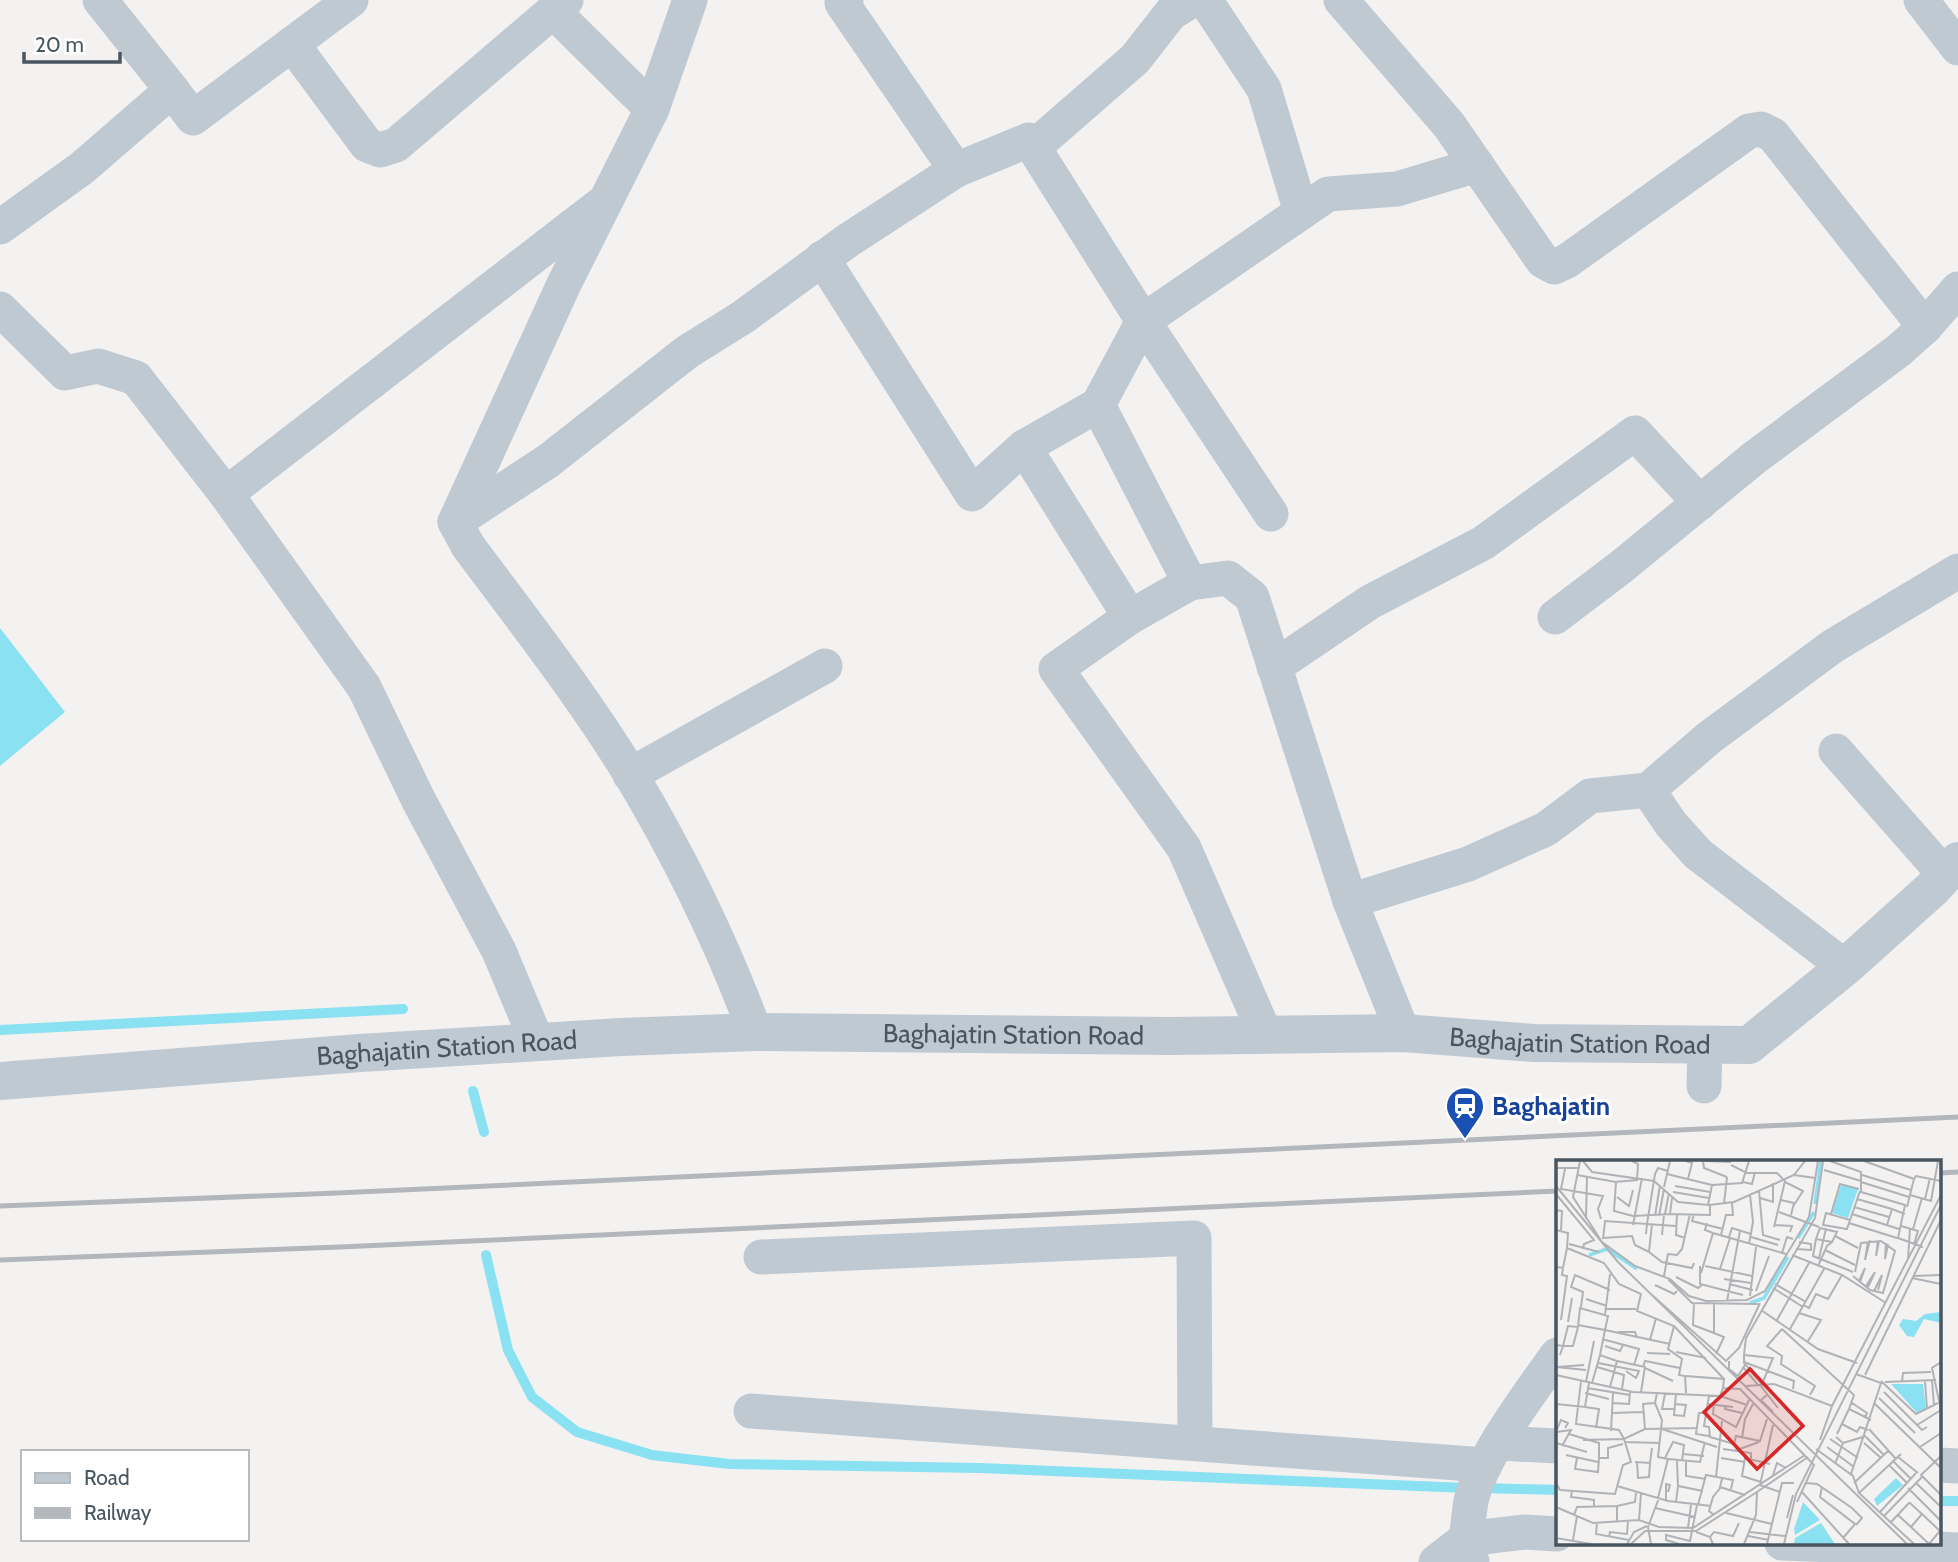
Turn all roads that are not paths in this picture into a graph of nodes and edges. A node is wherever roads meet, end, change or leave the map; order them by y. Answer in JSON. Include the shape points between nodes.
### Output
{"nodes":[{"id":1,"x":100,"y":0,"type":"edge"},
{"id":2,"x":351,"y":0,"type":"edge"},
{"id":3,"x":690,"y":0,"type":"edge"},
{"id":4,"x":846,"y":0,"type":"edge"},
{"id":5,"x":1192,"y":0,"type":"edge"},
{"id":6,"x":1205,"y":0,"type":"edge"},
{"id":7,"x":1341,"y":0,"type":"edge"},
{"id":8,"x":1921,"y":0,"type":"edge"},
{"id":9,"x":559,"y":5,"type":"edge"},
{"id":10,"x":292,"y":44,"type":"junction"},
{"id":11,"x":1958,"y":48,"type":"edge"},
{"id":12,"x":172,"y":90,"type":"junction"},
{"id":13,"x":652,"y":109,"type":"junction"},
{"id":14,"x":1034,"y":147,"type":"junction"},
{"id":15,"x":1477,"y":165,"type":"junction"},
{"id":16,"x":956,"y":170,"type":"junction"},
{"id":17,"x":607,"y":200,"type":"junction"},
{"id":18,"x":1301,"y":212,"type":"junction"},
{"id":19,"x":0,"y":227,"type":"edge"},
{"id":20,"x":822,"y":258,"type":"junction"},
{"id":21,"x":1958,"y":289,"type":"edge"},
{"id":22,"x":0,"y":309,"type":"edge"},
{"id":23,"x":1143,"y":321,"type":"junction"},
{"id":24,"x":1925,"y":327,"type":"junction"},
{"id":25,"x":1098,"y":405,"type":"junction"},
{"id":26,"x":1024,"y":447,"type":"junction"},
{"id":27,"x":226,"y":494,"type":"junction"},
{"id":28,"x":1700,"y":503,"type":"junction"},
{"id":29,"x":1271,"y":514,"type":"dead end"},
{"id":30,"x":455,"y":522,"type":"junction"},
{"id":31,"x":1958,"y":571,"type":"edge"},
{"id":32,"x":1190,"y":583,"type":"junction"},
{"id":33,"x":1130,"y":617,"type":"junction"},
{"id":34,"x":1555,"y":617,"type":"dead end"},
{"id":35,"x":825,"y":666,"type":"dead end"},
{"id":36,"x":1274,"y":667,"type":"junction"},
{"id":37,"x":1836,"y":751,"type":"dead end"},
{"id":38,"x":631,"y":775,"type":"junction"},
{"id":39,"x":1648,"y":790,"type":"junction"},
{"id":40,"x":1951,"y":868,"type":"edge"},
{"id":41,"x":1350,"y":901,"type":"junction"},
{"id":42,"x":1844,"y":967,"type":"junction"},
{"id":43,"x":755,"y":1032,"type":"junction"},
{"id":44,"x":1404,"y":1033,"type":"junction"},
{"id":45,"x":1265,"y":1034,"type":"junction"},
{"id":46,"x":537,"y":1042,"type":"junction"},
{"id":47,"x":1705,"y":1045,"type":"junction"},
{"id":48,"x":0,"y":1082,"type":"edge"},
{"id":49,"x":1704,"y":1086,"type":"dead end"},
{"id":50,"x":761,"y":1256,"type":"dead end"},
{"id":51,"x":1556,"y":1356,"type":"edge"},
{"id":52,"x":751,"y":1411,"type":"dead end"},
{"id":53,"x":1195,"y":1443,"type":"junction"},
{"id":54,"x":1556,"y":1446,"type":"edge"},
{"id":55,"x":1492,"y":1454,"type":"junction"},
{"id":56,"x":1940,"y":1465,"type":"edge"},
{"id":57,"x":1958,"y":1466,"type":"edge"},
{"id":58,"x":1556,"y":1534,"type":"edge"},
{"id":59,"x":1811,"y":1544,"type":"edge"},
{"id":60,"x":1958,"y":1549,"type":"edge"},
{"id":61,"x":1469,"y":1551,"type":"edge"},
{"id":62,"x":1436,"y":1562,"type":"edge"}],
"edges":[{"from":1,"to":12,"type":"street"},
{"from":2,"to":10,"type":"street"},
{"from":3,"to":13,"type":"street"},
{"from":4,"to":16,"type":"street","via":[[842,3]]},
{"from":5,"to":14,"type":"street","via":[[1171,13],[1135,59]]},
{"from":6,"to":18,"type":"street","via":[[1264,89]]},
{"from":7,"to":15,"type":"street","via":[[1449,125]]},
{"from":8,"to":11,"type":"street"},
{"from":9,"to":10,"type":"street","via":[[396,145],[380,150],[367,145]]},
{"from":9,"to":13,"type":"street"},
{"from":10,"to":12,"type":"street","via":[[193,118]]},
{"from":12,"to":19,"type":"street","via":[[82,168]]},
{"from":13,"to":17,"type":"street"},
{"from":14,"to":16,"type":"street","via":[[1029,140]]},
{"from":14,"to":23,"type":"street"},
{"from":15,"to":18,"type":"street","via":[[1396,189],[1328,194]]},
{"from":15,"to":24,"type":"street","via":[[1543,261],[1554,267],[1749,131],[1761,129],[1773,135]]},
{"from":16,"to":20,"type":"street"},
{"from":17,"to":27,"type":"street"},
{"from":17,"to":30,"type":"street"},
{"from":18,"to":23,"type":"street"},
{"from":20,"to":26,"type":"street","via":[[972,494]]},
{"from":20,"to":30,"type":"street","via":[[687,352],[548,461]]},
{"from":21,"to":24,"type":"street"},
{"from":22,"to":27,"type":"street","via":[[65,373],[98,366],[136,379]]},
{"from":23,"to":25,"type":"street"},
{"from":23,"to":29,"type":"street"},
{"from":24,"to":28,"type":"street"},
{"from":25,"to":26,"type":"street"},
{"from":25,"to":32,"type":"street"},
{"from":26,"to":33,"type":"street"},
{"from":27,"to":46,"type":"street","via":[[364,687],[499,951]]},
{"from":28,"to":34,"type":"street"},
{"from":28,"to":36,"type":"street","via":[[1635,433],[1483,543],[1370,602]]},
{"from":30,"to":38,"type":"street"},
{"from":31,"to":39,"type":"street","via":[[1833,646],[1710,737]]},
{"from":32,"to":33,"type":"street"},
{"from":32,"to":36,"type":"street","via":[[1228,578],[1252,597]]},
{"from":33,"to":45,"type":"street","via":[[1056,669],[1184,848]]},
{"from":35,"to":38,"type":"street"},
{"from":36,"to":41,"type":"street"},
{"from":37,"to":40,"type":"street"},
{"from":38,"to":43,"type":"street","via":[[732,969]]},
{"from":39,"to":41,"type":"street","via":[[1590,796],[1546,829],[1468,864]]},
{"from":39,"to":42,"type":"street","via":[[1698,854]]},
{"from":40,"to":42,"type":"street","name":"Baghajatin Station Road"},
{"from":41,"to":44,"type":"street"},
{"from":42,"to":47,"type":"street","name":"Baghajatin Station Road","via":[[1749,1045]]},
{"from":43,"to":45,"type":"street","name":"Baghajatin Station Road"},
{"from":43,"to":46,"type":"street","name":"Baghajatin Station Road"},
{"from":44,"to":45,"type":"street","name":"Baghajatin Station Road"},
{"from":44,"to":47,"type":"street","name":"Baghajatin Station Road","via":[[1534,1043]]},
{"from":46,"to":48,"type":"street","name":"Baghajatin Station Road"},
{"from":47,"to":49,"type":"street"},
{"from":50,"to":53,"type":"street","via":[[1194,1238]]},
{"from":51,"to":55,"type":"street"},
{"from":52,"to":53,"type":"street"},
{"from":53,"to":55,"type":"street"},
{"from":54,"to":55,"type":"street"},
{"from":55,"to":61,"type":"street","via":[[1472,1499]]},
{"from":56,"to":57,"type":"street"},
{"from":58,"to":61,"type":"street","via":[[1525,1532]]},
{"from":59,"to":60,"type":"street"},
{"from":61,"to":62,"type":"street"}]}
